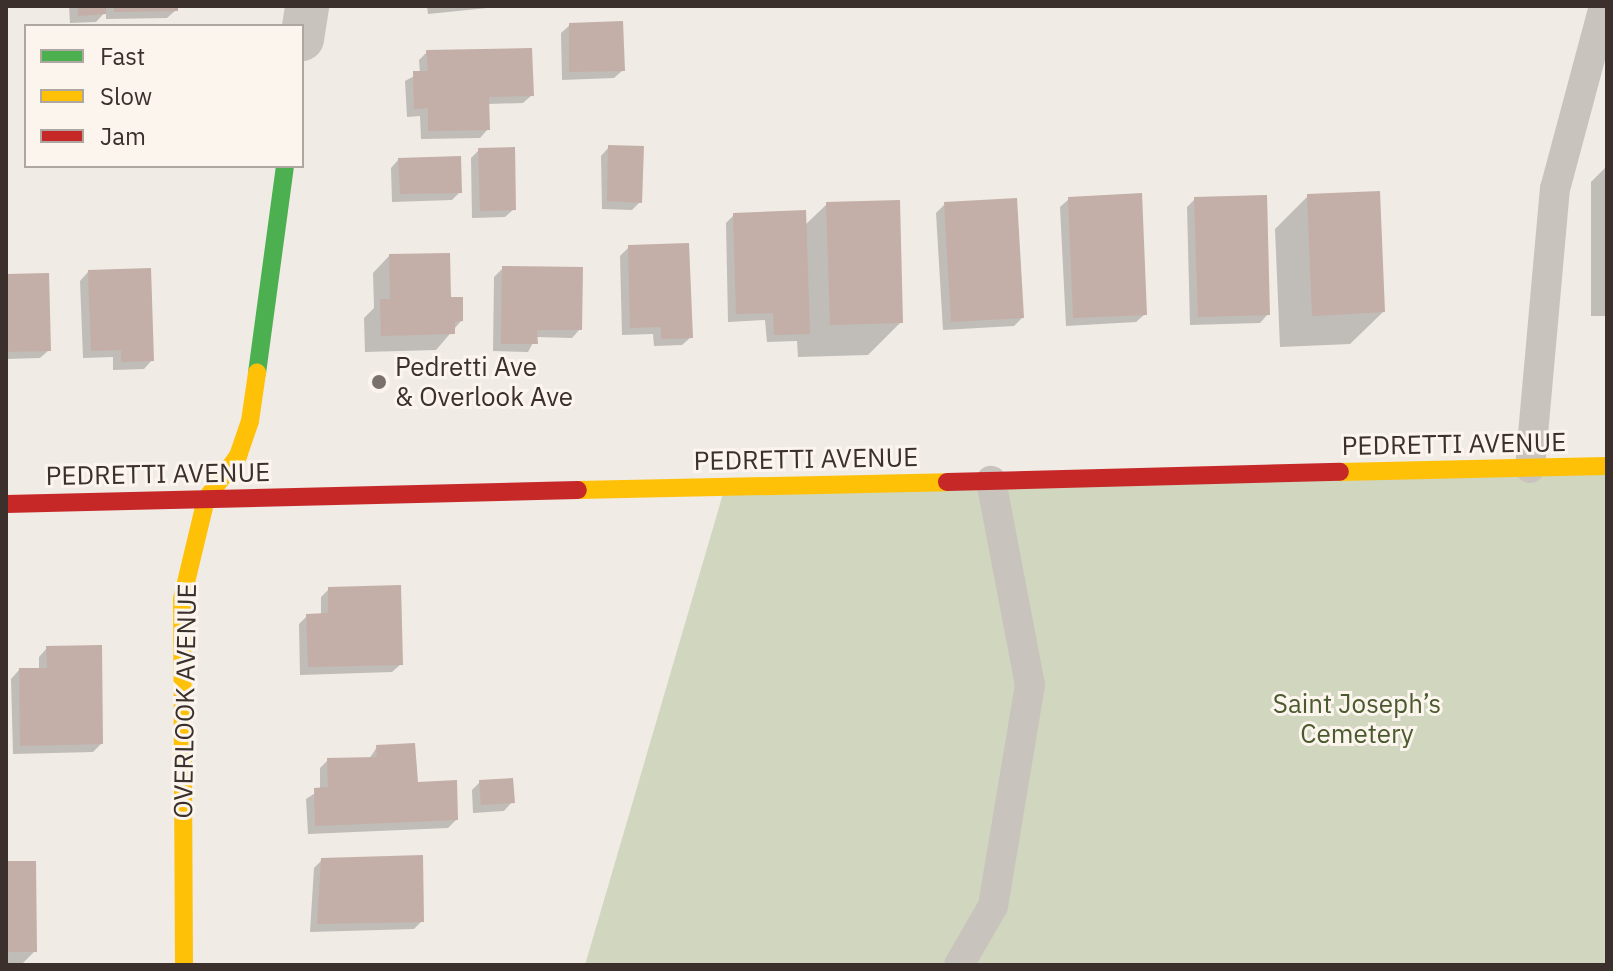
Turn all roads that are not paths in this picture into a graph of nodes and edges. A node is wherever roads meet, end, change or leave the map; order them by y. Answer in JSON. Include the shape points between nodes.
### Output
{"nodes":[{"id":1,"x":307,"y":6,"type":"edge"},
{"id":2,"x":1604,"y":6,"type":"edge"},
{"id":3,"x":304,"y":26,"type":"edge"},
{"id":4,"x":285,"y":168,"type":"edge"},
{"id":5,"x":1607,"y":466,"type":"edge"},
{"id":6,"x":1530,"y":468,"type":"junction"},
{"id":7,"x":991,"y":481,"type":"junction"},
{"id":8,"x":206,"y":499,"type":"junction"},
{"id":9,"x":6,"y":504,"type":"edge"},
{"id":10,"x":184,"y":965,"type":"edge"},
{"id":11,"x":959,"y":965,"type":"edge"}],
"edges":[{"from":1,"to":3,"type":"street"},
{"from":2,"to":6,"type":"lane","via":[[1555,189]]},
{"from":4,"to":8,"type":"street","name":"OVERLOOK AVENUE","via":[[250,421],[238,456]]},
{"from":5,"to":6,"type":"street","name":"PEDRETTI AVENUE"},
{"from":6,"to":7,"type":"street","name":"PEDRETTI AVENUE"},
{"from":7,"to":8,"type":"street","name":"PEDRETTI AVENUE"},
{"from":7,"to":11,"type":"lane","via":[[1030,685],[993,906]]},
{"from":8,"to":9,"type":"street","name":"PEDRETTI AVENUE"},
{"from":8,"to":10,"type":"street","name":"OVERLOOK AVENUE","via":[[182,599]]}]}
